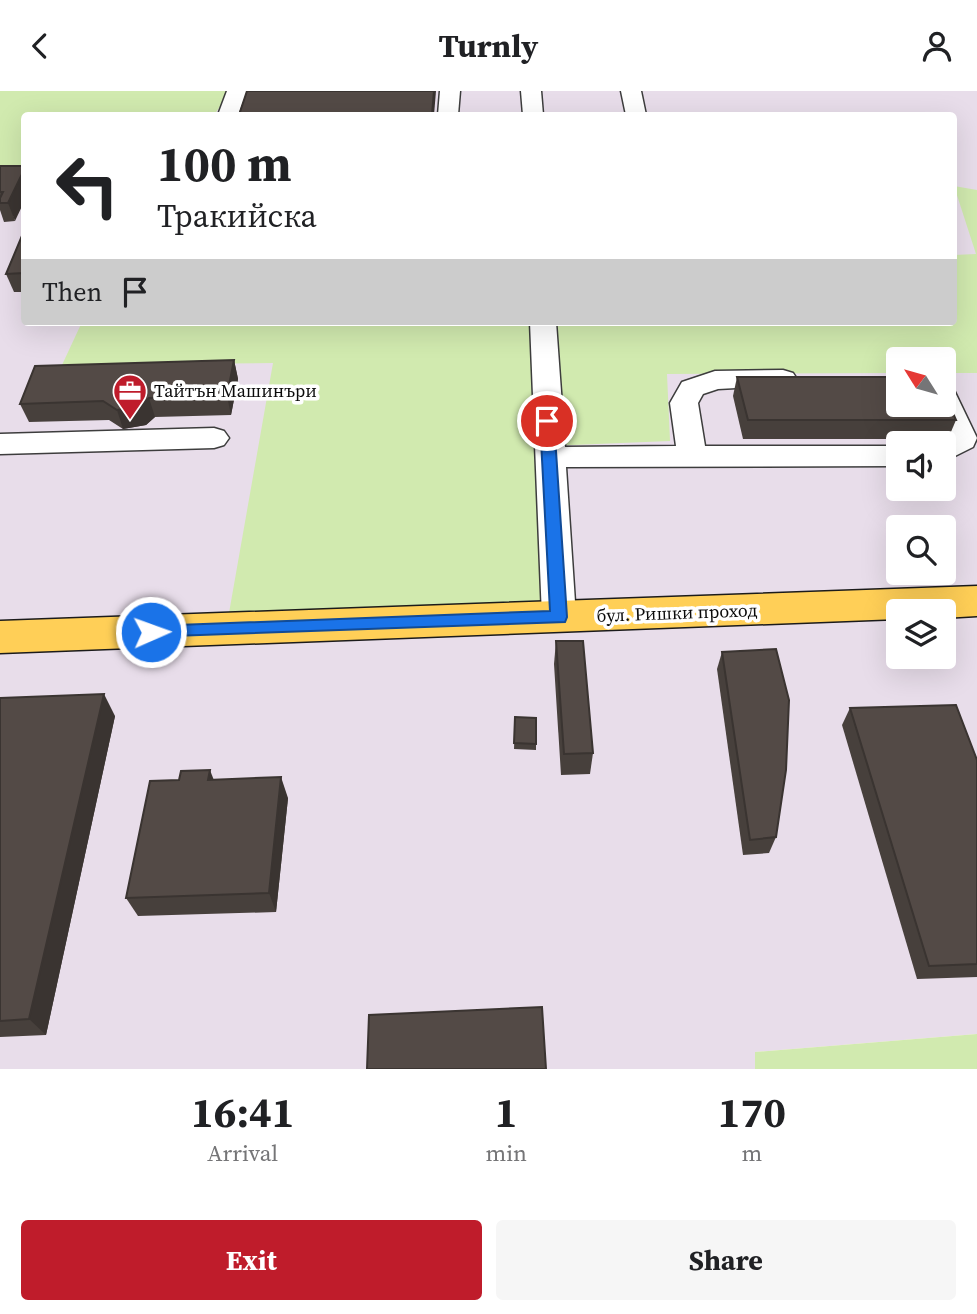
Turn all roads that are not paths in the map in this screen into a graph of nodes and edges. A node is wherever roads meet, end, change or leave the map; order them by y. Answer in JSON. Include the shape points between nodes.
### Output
{"nodes":[{"id":1,"x":237,"y":91,"type":"edge"},
{"id":2,"x":450,"y":91,"type":"edge"},
{"id":3,"x":531,"y":91,"type":"edge"},
{"id":4,"x":631,"y":91,"type":"edge"},
{"id":5,"x":229,"y":112,"type":"edge"},
{"id":6,"x":448,"y":112,"type":"edge"},
{"id":7,"x":533,"y":112,"type":"edge"},
{"id":8,"x":635,"y":112,"type":"edge"},
{"id":9,"x":543,"y":326,"type":"edge"},
{"id":10,"x":806,"y":379,"type":"edge"},
{"id":11,"x":953,"y":417,"type":"edge"},
{"id":12,"x":214,"y":438,"type":"dead end"},
{"id":13,"x":0,"y":444,"type":"edge"},
{"id":14,"x":956,"y":444,"type":"edge"},
{"id":15,"x":692,"y":456,"type":"junction"},
{"id":16,"x":886,"y":456,"type":"edge"},
{"id":17,"x":548,"y":457,"type":"junction"},
{"id":18,"x":977,"y":601,"type":"edge"},
{"id":19,"x":559,"y":617,"type":"junction"},
{"id":20,"x":0,"y":638,"type":"edge"}],
"edges":[{"from":1,"to":5,"type":"street"},
{"from":2,"to":6,"type":"street"},
{"from":3,"to":7,"type":"street"},
{"from":4,"to":8,"type":"street"},
{"from":9,"to":17,"type":"street"},
{"from":10,"to":15,"type":"street","via":[[715,380],[692,388],[684,403]]},
{"from":11,"to":14,"type":"street","via":[[963,440]]},
{"from":12,"to":13,"type":"lane"},
{"from":15,"to":16,"type":"street"},
{"from":15,"to":17,"type":"street"},
{"from":17,"to":19,"type":"street"},
{"from":18,"to":19,"type":"main road","name":"бул. Ришки проход"},
{"from":19,"to":20,"type":"main road","name":"бул. Ришки проход"}]}
